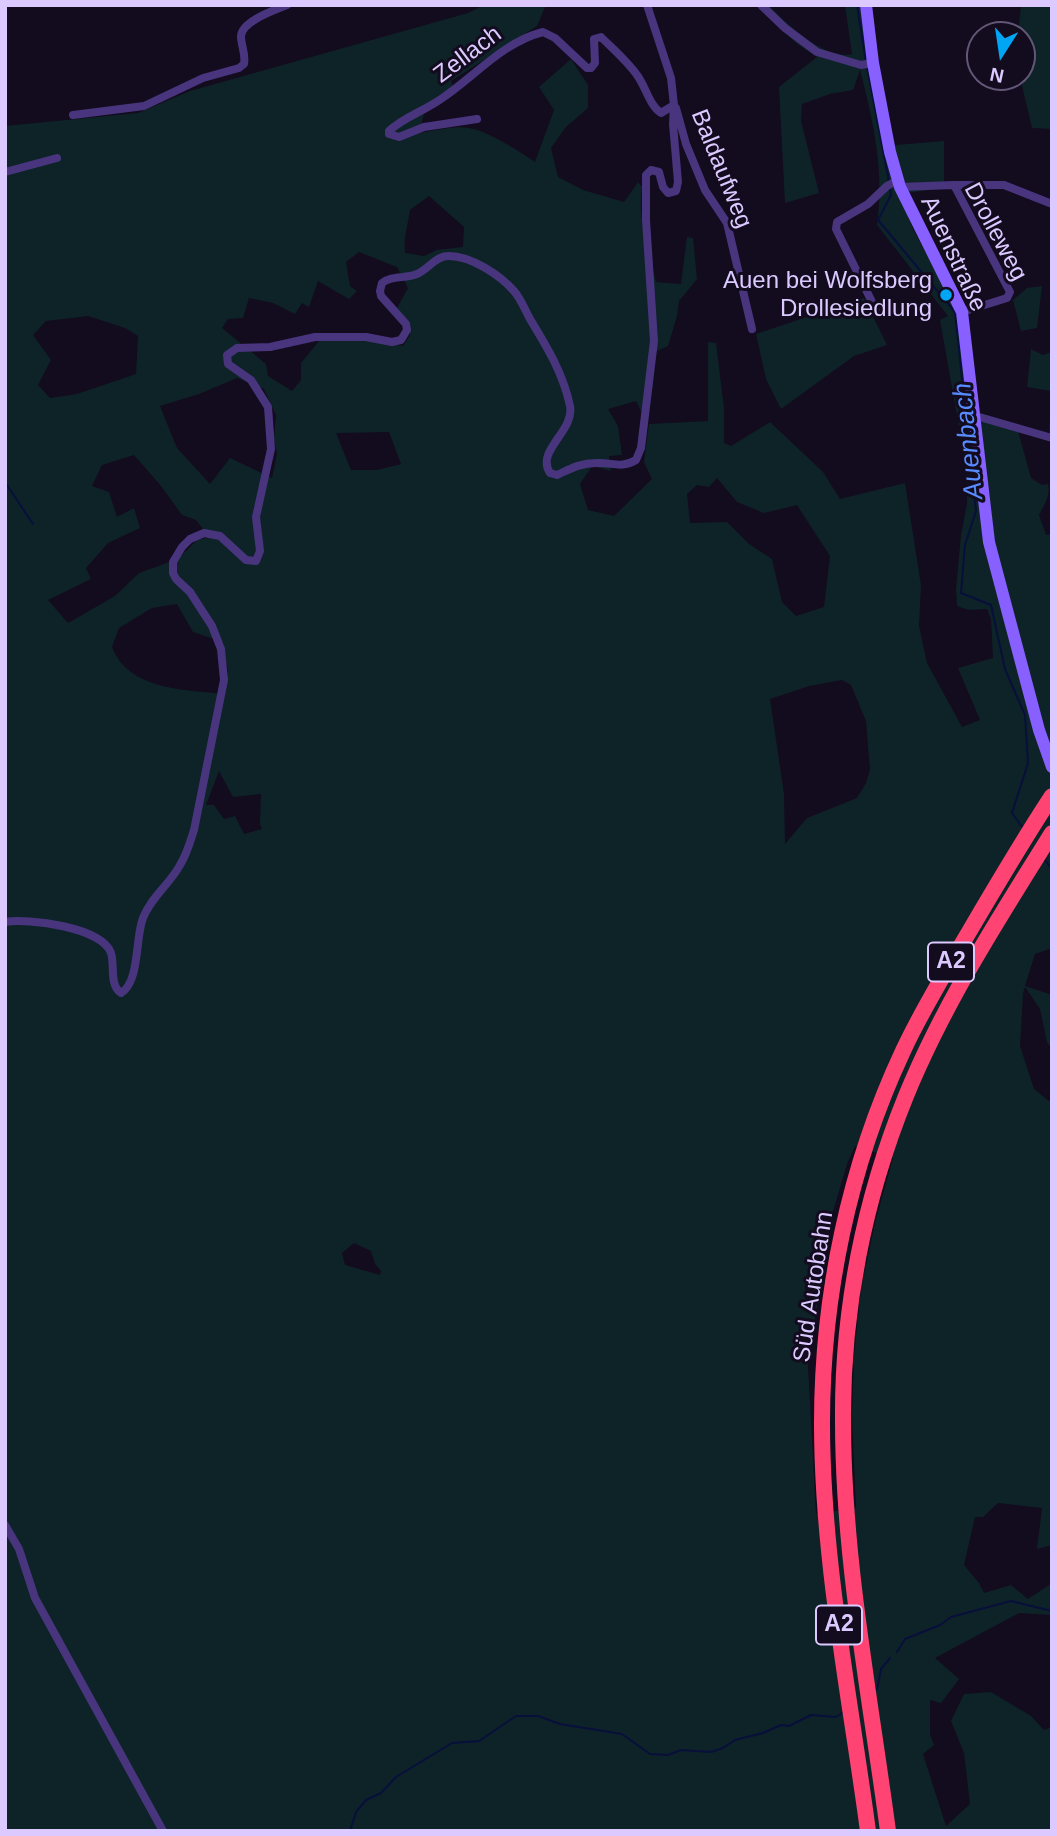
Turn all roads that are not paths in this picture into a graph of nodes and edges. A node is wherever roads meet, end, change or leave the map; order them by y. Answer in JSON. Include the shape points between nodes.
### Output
{"nodes":[{"id":1,"x":287,"y":5,"type":"edge"},
{"id":2,"x":647,"y":5,"type":"edge"},
{"id":3,"x":761,"y":5,"type":"edge"},
{"id":4,"x":866,"y":5,"type":"edge"},
{"id":5,"x":867,"y":64,"type":"junction"},
{"id":6,"x":674,"y":105,"type":"junction"},
{"id":7,"x":73,"y":115,"type":"dead end"},
{"id":8,"x":477,"y":119,"type":"dead end"},
{"id":9,"x":57,"y":158,"type":"dead end"},
{"id":10,"x":5,"y":172,"type":"edge"},
{"id":11,"x":894,"y":184,"type":"junction"},
{"id":12,"x":954,"y":185,"type":"junction"},
{"id":13,"x":1052,"y":204,"type":"edge"},
{"id":14,"x":877,"y":312,"type":"dead end"},
{"id":15,"x":962,"y":312,"type":"junction"},
{"id":16,"x":752,"y":329,"type":"dead end"},
{"id":17,"x":976,"y":416,"type":"junction"},
{"id":18,"x":1052,"y":438,"type":"edge"},
{"id":19,"x":1052,"y":767,"type":"edge"},
{"id":20,"x":1052,"y":796,"type":"edge"},
{"id":21,"x":1052,"y":833,"type":"edge"},
{"id":22,"x":5,"y":922,"type":"edge"},
{"id":23,"x":5,"y":1525,"type":"edge"},
{"id":24,"x":163,"y":1831,"type":"edge"},
{"id":25,"x":868,"y":1831,"type":"edge"},
{"id":26,"x":888,"y":1831,"type":"edge"}],
"edges":[{"from":1,"to":7,"type":"street","via":[[245,27],[241,38],[245,59],[239,68],[203,78],[144,106]]},
{"from":2,"to":6,"type":"street","via":[[669,67]]},
{"from":3,"to":5,"type":"street","via":[[817,52]]},
{"from":4,"to":5,"type":"street","name":"Auenstraße"},
{"from":5,"to":11,"type":"street","name":"Auenstraße"},
{"from":6,"to":8,"type":"street","name":"Zellach","via":[[662,113],[654,108],[635,72],[601,37],[594,38],[595,64],[587,68],[542,32],[516,43],[389,134],[399,137],[424,127]]},
{"from":6,"to":16,"type":"street","name":"Baldaufweg","via":[[705,190],[727,223]]},
{"from":6,"to":22,"type":"street","via":[[676,191],[666,192],[655,170],[646,175],[654,341],[636,460],[550,473],[547,457],[571,415],[559,366],[514,290],[465,259],[438,258],[420,272],[382,284],[381,296],[406,324],[401,340],[315,337],[270,347],[237,348],[228,355],[228,364],[251,380],[268,407],[271,449],[256,517],[257,561],[246,561],[220,536],[204,533],[190,539],[173,562],[176,579],[212,626],[221,649],[224,681],[187,851],[143,918],[133,976],[121,993],[115,987],[107,944],[52,924]]},
{"from":9,"to":10,"type":"street"},
{"from":11,"to":12,"type":"street","name":"Drolleweg"},
{"from":11,"to":14,"type":"street","via":[[837,222],[836,229]]},
{"from":11,"to":15,"type":"street","name":"Auenstraße"},
{"from":12,"to":13,"type":"street","via":[[1004,185]]},
{"from":12,"to":15,"type":"street","name":"Drolleweg","via":[[1010,292],[1007,298]]},
{"from":15,"to":17,"type":"street","name":"Auenstraße"},
{"from":17,"to":18,"type":"street"},
{"from":17,"to":19,"type":"street","name":"Auenstraße","via":[[989,542]]},
{"from":20,"to":25,"type":"highway","name":"Süd Autobahn","number":"A2","via":[[904,1050],[869,1138],[846,1219],[828,1322],[822,1423],[826,1511]]},
{"from":21,"to":26,"type":"highway","name":"Süd Autobahn","number":"A2","via":[[957,990],[921,1061],[864,1226],[848,1321],[843,1421],[846,1509]]},
{"from":23,"to":24,"type":"street","via":[[19,1549],[35,1598]]}]}
